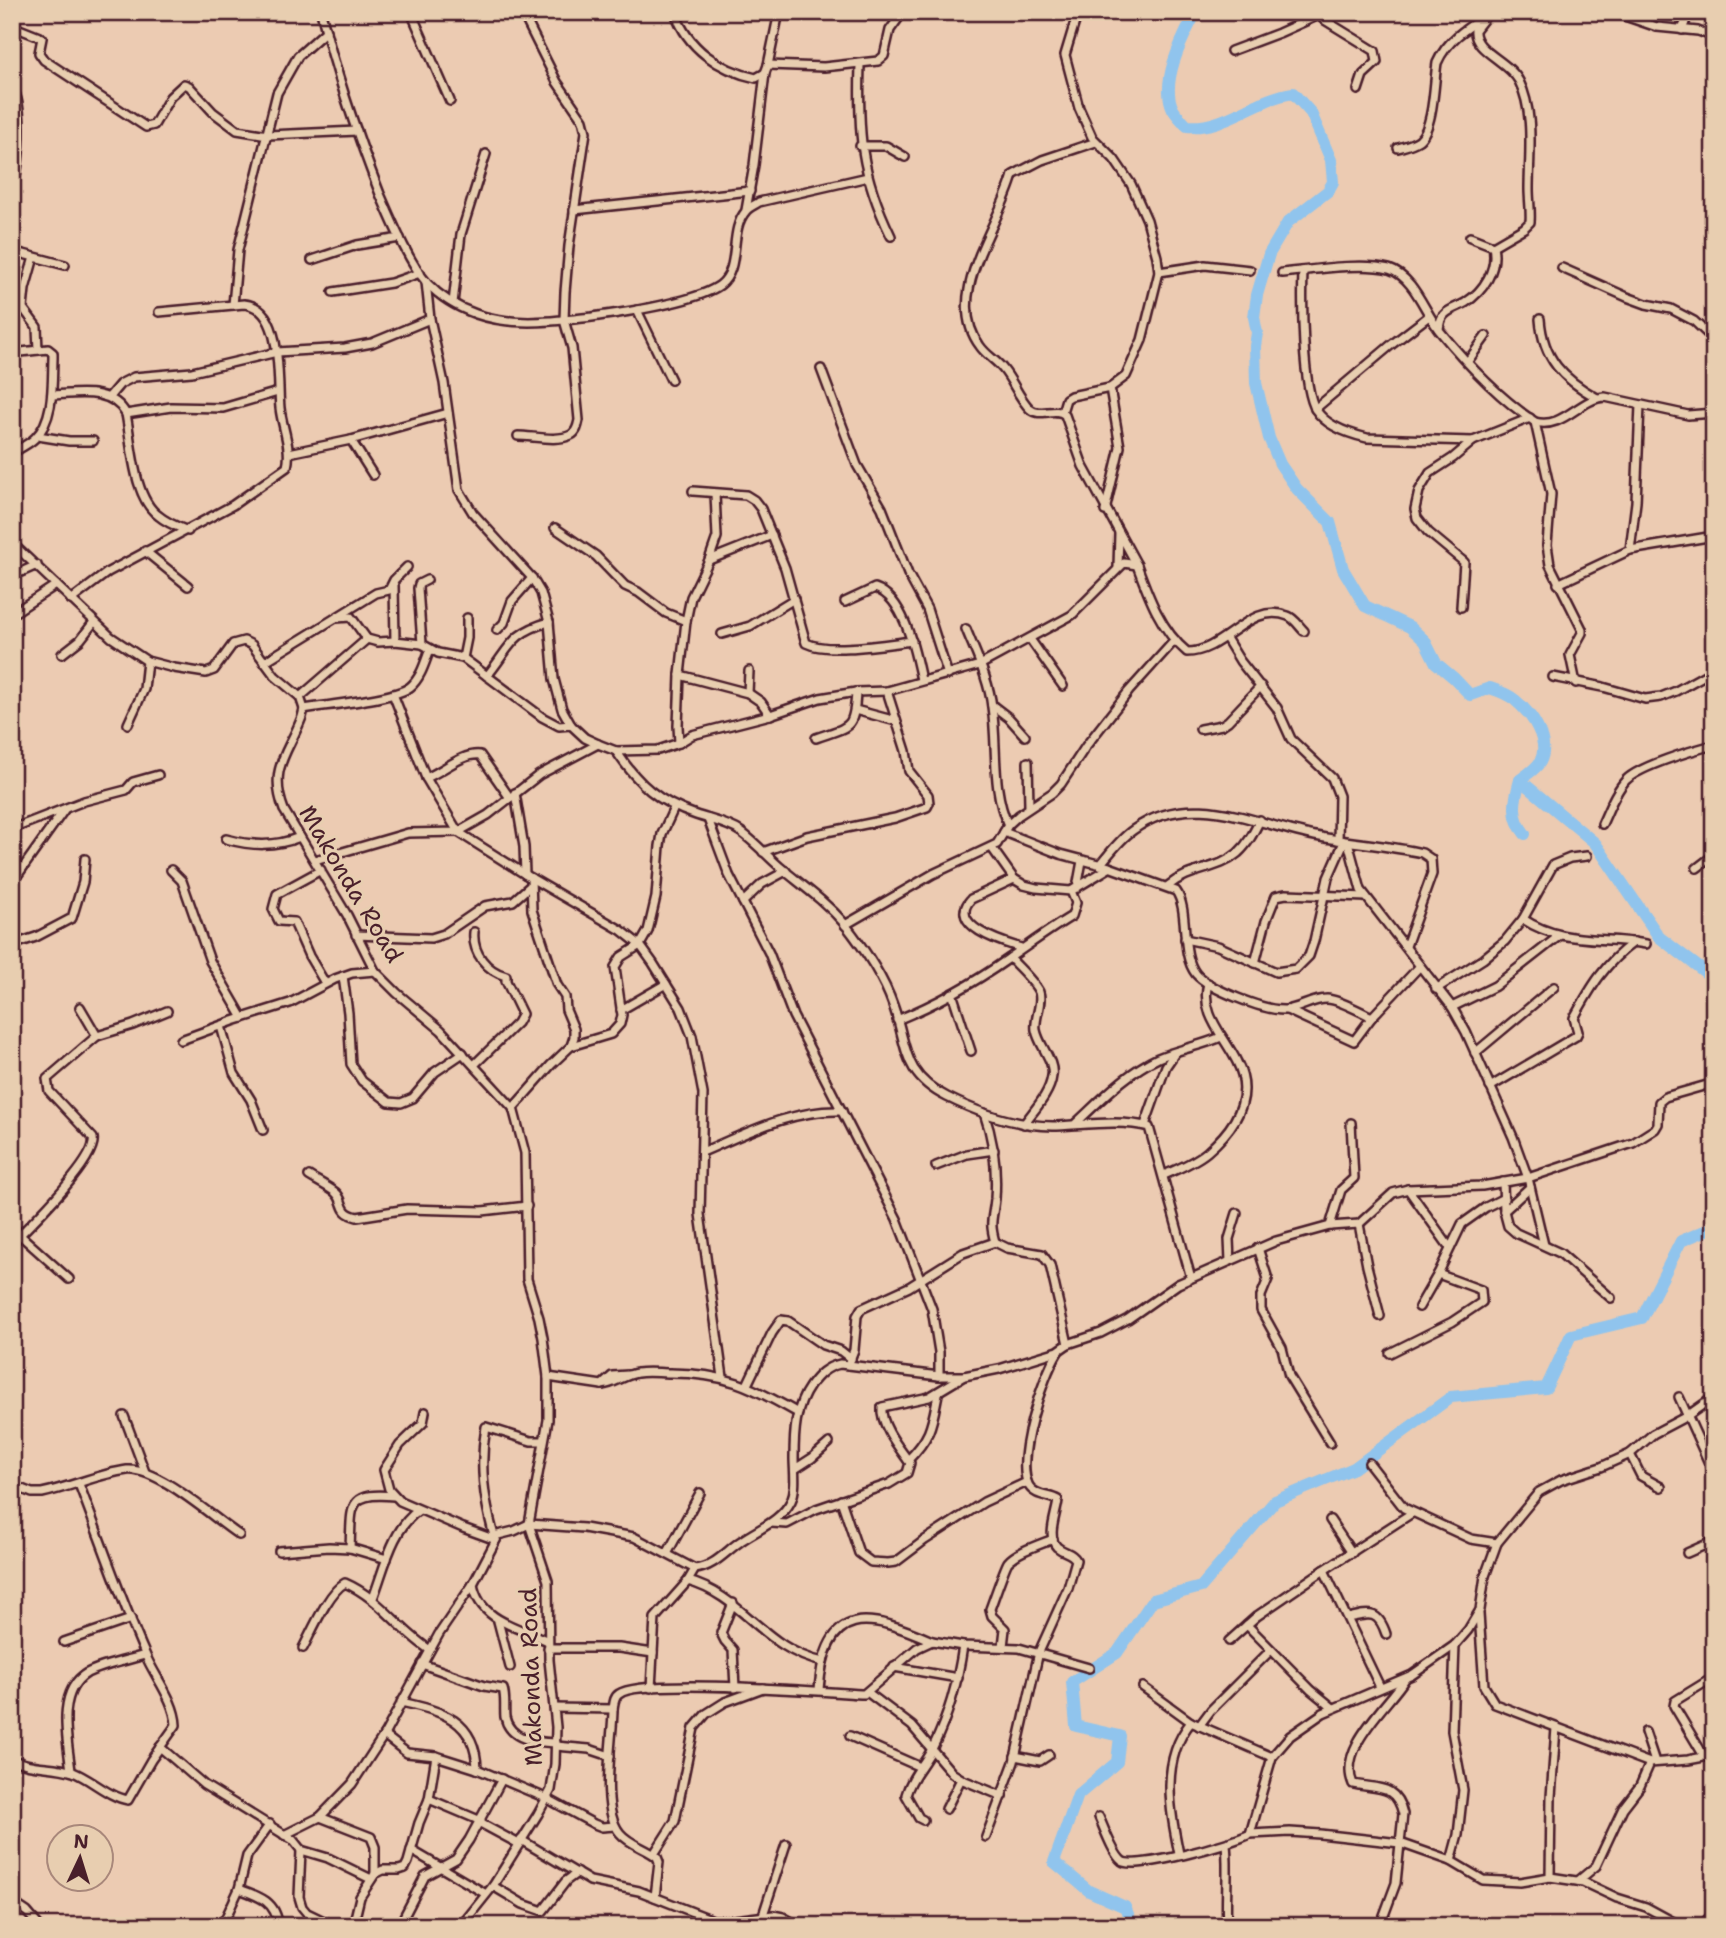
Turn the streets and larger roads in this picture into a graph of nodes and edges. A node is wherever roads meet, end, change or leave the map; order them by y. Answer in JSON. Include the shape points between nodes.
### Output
{"nodes":[{"id":1,"x":321,"y":12,"type":"edge"},
{"id":2,"x":411,"y":12,"type":"edge"},
{"id":3,"x":553,"y":12,"type":"edge"},
{"id":4,"x":675,"y":12,"type":"edge"},
{"id":5,"x":779,"y":12,"type":"edge"},
{"id":6,"x":904,"y":12,"type":"edge"},
{"id":7,"x":1078,"y":12,"type":"edge"},
{"id":8,"x":1613,"y":12,"type":"edge"},
{"id":9,"x":1689,"y":12,"type":"edge"},
{"id":10,"x":1319,"y":13,"type":"edge"},
{"id":11,"x":1489,"y":14,"type":"edge"},
{"id":12,"x":524,"y":16,"type":"edge"},
{"id":13,"x":12,"y":26,"type":"edge"},
{"id":14,"x":1682,"y":30,"type":"junction"},
{"id":15,"x":326,"y":31,"type":"junction"},
{"id":16,"x":1714,"y":37,"type":"edge"},
{"id":17,"x":1231,"y":51,"type":"dead end"},
{"id":18,"x":860,"y":64,"type":"junction"},
{"id":19,"x":767,"y":69,"type":"junction"},
{"id":20,"x":12,"y":88,"type":"edge"},
{"id":21,"x":1358,"y":90,"type":"dead end"},
{"id":22,"x":450,"y":101,"type":"dead end"},
{"id":23,"x":357,"y":131,"type":"junction"},
{"id":24,"x":268,"y":135,"type":"junction"},
{"id":25,"x":1096,"y":142,"type":"junction"},
{"id":26,"x":860,"y":146,"type":"junction"},
{"id":27,"x":1398,"y":148,"type":"dead end"},
{"id":28,"x":486,"y":154,"type":"dead end"},
{"id":29,"x":905,"y":157,"type":"dead end"},
{"id":30,"x":867,"y":177,"type":"junction"},
{"id":31,"x":12,"y":190,"type":"edge"},
{"id":32,"x":750,"y":191,"type":"junction"},
{"id":33,"x":574,"y":210,"type":"junction"},
{"id":34,"x":746,"y":210,"type":"junction"},
{"id":35,"x":891,"y":236,"type":"dead end"},
{"id":36,"x":1470,"y":237,"type":"dead end"},
{"id":37,"x":400,"y":238,"type":"junction"},
{"id":38,"x":1493,"y":246,"type":"junction"},
{"id":39,"x":12,"y":251,"type":"edge"},
{"id":40,"x":34,"y":257,"type":"junction"},
{"id":41,"x":312,"y":260,"type":"dead end"},
{"id":42,"x":65,"y":265,"type":"dead end"},
{"id":43,"x":1562,"y":268,"type":"dead end"},
{"id":44,"x":1250,"y":270,"type":"dead end"},
{"id":45,"x":1303,"y":271,"type":"junction"},
{"id":46,"x":1159,"y":272,"type":"junction"},
{"id":47,"x":421,"y":273,"type":"junction"},
{"id":48,"x":1282,"y":273,"type":"dead end"},
{"id":49,"x":426,"y":282,"type":"junction"},
{"id":50,"x":332,"y":292,"type":"dead end"},
{"id":51,"x":453,"y":303,"type":"junction"},
{"id":52,"x":233,"y":305,"type":"junction"},
{"id":53,"x":637,"y":310,"type":"junction"},
{"id":54,"x":159,"y":312,"type":"dead end"},
{"id":55,"x":1429,"y":316,"type":"junction"},
{"id":56,"x":430,"y":319,"type":"junction"},
{"id":57,"x":1540,"y":319,"type":"dead end"},
{"id":58,"x":564,"y":320,"type":"junction"},
{"id":59,"x":1439,"y":329,"type":"junction"},
{"id":60,"x":1486,"y":335,"type":"dead end"},
{"id":61,"x":1714,"y":340,"type":"edge"},
{"id":62,"x":38,"y":350,"type":"junction"},
{"id":63,"x":277,"y":352,"type":"junction"},
{"id":64,"x":12,"y":354,"type":"edge"},
{"id":65,"x":1468,"y":361,"type":"junction"},
{"id":66,"x":821,"y":369,"type":"dead end"},
{"id":67,"x":671,"y":380,"type":"dead end"},
{"id":68,"x":1110,"y":388,"type":"junction"},
{"id":69,"x":278,"y":392,"type":"junction"},
{"id":70,"x":52,"y":395,"type":"junction"},
{"id":71,"x":109,"y":397,"type":"junction"},
{"id":72,"x":1597,"y":398,"type":"junction"},
{"id":73,"x":1640,"y":405,"type":"junction"},
{"id":74,"x":1315,"y":409,"type":"junction"},
{"id":75,"x":1062,"y":412,"type":"junction"},
{"id":76,"x":448,"y":413,"type":"junction"},
{"id":77,"x":1714,"y":413,"type":"edge"},
{"id":78,"x":126,"y":414,"type":"junction"},
{"id":79,"x":1532,"y":420,"type":"junction"},
{"id":80,"x":37,"y":436,"type":"junction"},
{"id":81,"x":518,"y":436,"type":"dead end"},
{"id":82,"x":351,"y":440,"type":"junction"},
{"id":83,"x":93,"y":441,"type":"dead end"},
{"id":84,"x":1473,"y":441,"type":"junction"},
{"id":85,"x":12,"y":453,"type":"edge"},
{"id":86,"x":289,"y":453,"type":"junction"},
{"id":87,"x":373,"y":475,"type":"dead end"},
{"id":88,"x":693,"y":491,"type":"dead end"},
{"id":89,"x":715,"y":494,"type":"junction"},
{"id":90,"x":1105,"y":511,"type":"junction"},
{"id":91,"x":555,"y":528,"type":"dead end"},
{"id":92,"x":188,"y":531,"type":"junction"},
{"id":93,"x":1119,"y":532,"type":"junction"},
{"id":94,"x":772,"y":536,"type":"junction"},
{"id":95,"x":1714,"y":536,"type":"edge"},
{"id":96,"x":13,"y":544,"type":"edge"},
{"id":97,"x":1630,"y":550,"type":"junction"},
{"id":98,"x":145,"y":551,"type":"junction"},
{"id":99,"x":709,"y":560,"type":"junction"},
{"id":100,"x":37,"y":565,"type":"junction"},
{"id":101,"x":1136,"y":565,"type":"junction"},
{"id":102,"x":407,"y":567,"type":"dead end"},
{"id":103,"x":1118,"y":567,"type":"junction"},
{"id":104,"x":12,"y":576,"type":"edge"},
{"id":105,"x":532,"y":578,"type":"junction"},
{"id":106,"x":394,"y":580,"type":"junction"},
{"id":107,"x":426,"y":580,"type":"dead end"},
{"id":108,"x":1558,"y":584,"type":"junction"},
{"id":109,"x":56,"y":585,"type":"junction"},
{"id":110,"x":188,"y":586,"type":"dead end"},
{"id":111,"x":794,"y":599,"type":"junction"},
{"id":112,"x":71,"y":600,"type":"junction"},
{"id":113,"x":845,"y":602,"type":"dead end"},
{"id":114,"x":1461,"y":607,"type":"dead end"},
{"id":115,"x":12,"y":614,"type":"edge"},
{"id":116,"x":337,"y":618,"type":"junction"},
{"id":117,"x":467,"y":618,"type":"dead end"},
{"id":118,"x":686,"y":621,"type":"junction"},
{"id":119,"x":94,"y":622,"type":"junction"},
{"id":120,"x":549,"y":622,"type":"junction"},
{"id":121,"x":966,"y":629,"type":"dead end"},
{"id":122,"x":497,"y":630,"type":"dead end"},
{"id":123,"x":1304,"y":631,"type":"dead end"},
{"id":124,"x":722,"y":634,"type":"dead end"},
{"id":125,"x":1226,"y":638,"type":"junction"},
{"id":126,"x":367,"y":639,"type":"junction"},
{"id":127,"x":1030,"y":639,"type":"junction"},
{"id":128,"x":395,"y":640,"type":"junction"},
{"id":129,"x":1175,"y":640,"type":"junction"},
{"id":130,"x":912,"y":641,"type":"junction"},
{"id":131,"x":422,"y":644,"type":"junction"},
{"id":132,"x":430,"y":649,"type":"junction"},
{"id":133,"x":62,"y":654,"type":"dead end"},
{"id":134,"x":463,"y":658,"type":"junction"},
{"id":135,"x":147,"y":661,"type":"junction"},
{"id":136,"x":264,"y":662,"type":"junction"},
{"id":137,"x":981,"y":665,"type":"junction"},
{"id":138,"x":1714,"y":670,"type":"edge"},
{"id":139,"x":749,"y":671,"type":"dead end"},
{"id":140,"x":948,"y":675,"type":"junction"},
{"id":141,"x":487,"y":676,"type":"junction"},
{"id":142,"x":680,"y":676,"type":"junction"},
{"id":143,"x":1553,"y":677,"type":"dead end"},
{"id":144,"x":921,"y":680,"type":"junction"},
{"id":145,"x":1576,"y":683,"type":"junction"},
{"id":146,"x":1063,"y":685,"type":"dead end"},
{"id":147,"x":1261,"y":685,"type":"junction"},
{"id":148,"x":887,"y":691,"type":"junction"},
{"id":149,"x":856,"y":692,"type":"junction"},
{"id":150,"x":748,"y":693,"type":"junction"},
{"id":151,"x":393,"y":694,"type":"junction"},
{"id":152,"x":300,"y":697,"type":"junction"},
{"id":153,"x":992,"y":705,"type":"junction"},
{"id":154,"x":304,"y":709,"type":"junction"},
{"id":155,"x":855,"y":710,"type":"junction"},
{"id":156,"x":770,"y":715,"type":"junction"},
{"id":157,"x":896,"y":721,"type":"junction"},
{"id":158,"x":128,"y":724,"type":"dead end"},
{"id":159,"x":571,"y":725,"type":"junction"},
{"id":160,"x":1200,"y":729,"type":"dead end"},
{"id":161,"x":1025,"y":736,"type":"dead end"},
{"id":162,"x":816,"y":738,"type":"dead end"},
{"id":163,"x":679,"y":743,"type":"junction"},
{"id":164,"x":598,"y":744,"type":"junction"},
{"id":165,"x":1714,"y":745,"type":"edge"},
{"id":166,"x":616,"y":751,"type":"junction"},
{"id":167,"x":1028,"y":762,"type":"dead end"},
{"id":168,"x":158,"y":775,"type":"dead end"},
{"id":169,"x":426,"y":778,"type":"junction"},
{"id":170,"x":513,"y":795,"type":"junction"},
{"id":171,"x":1029,"y":806,"type":"junction"},
{"id":172,"x":674,"y":808,"type":"junction"},
{"id":173,"x":64,"y":809,"type":"junction"},
{"id":174,"x":708,"y":819,"type":"junction"},
{"id":175,"x":1260,"y":820,"type":"junction"},
{"id":176,"x":1602,"y":824,"type":"dead end"},
{"id":177,"x":12,"y":829,"type":"edge"},
{"id":178,"x":1006,"y":829,"type":"junction"},
{"id":179,"x":458,"y":832,"type":"junction"},
{"id":180,"x":300,"y":837,"type":"junction"},
{"id":181,"x":226,"y":839,"type":"dead end"},
{"id":182,"x":1343,"y":842,"type":"junction"},
{"id":183,"x":992,"y":848,"type":"junction"},
{"id":184,"x":763,"y":852,"type":"junction"},
{"id":185,"x":1714,"y":855,"type":"edge"},
{"id":186,"x":1587,"y":856,"type":"dead end"},
{"id":187,"x":85,"y":859,"type":"dead end"},
{"id":188,"x":315,"y":860,"type":"junction"},
{"id":189,"x":1082,"y":861,"type":"junction"},
{"id":190,"x":1100,"y":865,"type":"junction"},
{"id":191,"x":1110,"y":867,"type":"junction"},
{"id":192,"x":1697,"y":868,"type":"dead end"},
{"id":193,"x":171,"y":870,"type":"dead end"},
{"id":194,"x":321,"y":870,"type":"junction"},
{"id":195,"x":786,"y":871,"type":"junction"},
{"id":196,"x":1014,"y":878,"type":"junction"},
{"id":197,"x":529,"y":880,"type":"junction"},
{"id":198,"x":12,"y":883,"type":"edge"},
{"id":199,"x":1168,"y":886,"type":"junction"},
{"id":200,"x":1074,"y":889,"type":"junction"},
{"id":201,"x":1324,"y":897,"type":"junction"},
{"id":202,"x":1366,"y":897,"type":"junction"},
{"id":203,"x":743,"y":902,"type":"junction"},
{"id":204,"x":1522,"y":919,"type":"junction"},
{"id":205,"x":845,"y":925,"type":"junction"},
{"id":206,"x":474,"y":932,"type":"dead end"},
{"id":207,"x":356,"y":935,"type":"junction"},
{"id":208,"x":1559,"y":936,"type":"junction"},
{"id":209,"x":1185,"y":939,"type":"junction"},
{"id":210,"x":1634,"y":942,"type":"junction"},
{"id":211,"x":1646,"y":944,"type":"dead end"},
{"id":212,"x":12,"y":945,"type":"edge"},
{"id":213,"x":640,"y":945,"type":"junction"},
{"id":214,"x":1406,"y":946,"type":"junction"},
{"id":215,"x":1021,"y":948,"type":"junction"},
{"id":216,"x":1010,"y":958,"type":"junction"},
{"id":217,"x":1255,"y":962,"type":"junction"},
{"id":218,"x":1420,"y":966,"type":"junction"},
{"id":219,"x":375,"y":971,"type":"junction"},
{"id":220,"x":343,"y":976,"type":"junction"},
{"id":221,"x":325,"y":983,"type":"junction"},
{"id":222,"x":1208,"y":983,"type":"junction"},
{"id":223,"x":666,"y":984,"type":"junction"},
{"id":224,"x":1554,"y":987,"type":"dead end"},
{"id":225,"x":1436,"y":989,"type":"junction"},
{"id":226,"x":952,"y":993,"type":"junction"},
{"id":227,"x":80,"y":1007,"type":"dead end"},
{"id":228,"x":1452,"y":1007,"type":"junction"},
{"id":229,"x":621,"y":1010,"type":"junction"},
{"id":230,"x":1287,"y":1010,"type":"junction"},
{"id":231,"x":167,"y":1011,"type":"dead end"},
{"id":232,"x":1372,"y":1017,"type":"junction"},
{"id":233,"x":243,"y":1018,"type":"junction"},
{"id":234,"x":897,"y":1020,"type":"junction"},
{"id":235,"x":221,"y":1026,"type":"junction"},
{"id":236,"x":97,"y":1036,"type":"junction"},
{"id":237,"x":1221,"y":1037,"type":"junction"},
{"id":238,"x":181,"y":1040,"type":"dead end"},
{"id":239,"x":572,"y":1046,"type":"junction"},
{"id":240,"x":971,"y":1051,"type":"dead end"},
{"id":241,"x":463,"y":1053,"type":"junction"},
{"id":242,"x":1175,"y":1053,"type":"junction"},
{"id":243,"x":1475,"y":1053,"type":"junction"},
{"id":244,"x":474,"y":1065,"type":"junction"},
{"id":245,"x":1714,"y":1083,"type":"edge"},
{"id":246,"x":1490,"y":1087,"type":"junction"},
{"id":247,"x":513,"y":1108,"type":"junction"},
{"id":248,"x":842,"y":1111,"type":"junction"},
{"id":249,"x":984,"y":1113,"type":"junction"},
{"id":250,"x":1351,"y":1123,"type":"dead end"},
{"id":251,"x":1024,"y":1124,"type":"junction"},
{"id":252,"x":1075,"y":1124,"type":"junction"},
{"id":253,"x":1145,"y":1125,"type":"junction"},
{"id":254,"x":263,"y":1130,"type":"dead end"},
{"id":255,"x":994,"y":1150,"type":"junction"},
{"id":256,"x":702,"y":1152,"type":"junction"},
{"id":257,"x":936,"y":1166,"type":"dead end"},
{"id":258,"x":1164,"y":1175,"type":"junction"},
{"id":259,"x":309,"y":1176,"type":"dead end"},
{"id":260,"x":1528,"y":1178,"type":"junction"},
{"id":261,"x":1503,"y":1182,"type":"junction"},
{"id":262,"x":1530,"y":1187,"type":"junction"},
{"id":263,"x":1408,"y":1189,"type":"junction"},
{"id":264,"x":1504,"y":1198,"type":"junction"},
{"id":265,"x":527,"y":1206,"type":"junction"},
{"id":266,"x":1504,"y":1210,"type":"junction"},
{"id":267,"x":1237,"y":1213,"type":"dead end"},
{"id":268,"x":1359,"y":1223,"type":"junction"},
{"id":269,"x":1329,"y":1226,"type":"junction"},
{"id":270,"x":20,"y":1236,"type":"junction"},
{"id":271,"x":995,"y":1242,"type":"junction"},
{"id":272,"x":12,"y":1243,"type":"edge"},
{"id":273,"x":1544,"y":1245,"type":"junction"},
{"id":274,"x":1258,"y":1248,"type":"junction"},
{"id":275,"x":1450,"y":1248,"type":"junction"},
{"id":276,"x":1230,"y":1261,"type":"junction"},
{"id":277,"x":1438,"y":1274,"type":"junction"},
{"id":278,"x":1191,"y":1278,"type":"junction"},
{"id":279,"x":69,"y":1279,"type":"dead end"},
{"id":280,"x":921,"y":1279,"type":"junction"},
{"id":281,"x":1611,"y":1298,"type":"dead end"},
{"id":282,"x":1419,"y":1307,"type":"dead end"},
{"id":283,"x":1380,"y":1316,"type":"dead end"},
{"id":284,"x":1068,"y":1344,"type":"junction"},
{"id":285,"x":1058,"y":1351,"type":"junction"},
{"id":286,"x":1390,"y":1353,"type":"dead end"},
{"id":287,"x":849,"y":1362,"type":"junction"},
{"id":288,"x":939,"y":1376,"type":"junction"},
{"id":289,"x":964,"y":1376,"type":"junction"},
{"id":290,"x":548,"y":1377,"type":"junction"},
{"id":291,"x":723,"y":1377,"type":"junction"},
{"id":292,"x":747,"y":1385,"type":"junction"},
{"id":293,"x":938,"y":1394,"type":"junction"},
{"id":294,"x":1679,"y":1397,"type":"dead end"},
{"id":295,"x":1714,"y":1397,"type":"edge"},
{"id":296,"x":425,"y":1412,"type":"dead end"},
{"id":297,"x":798,"y":1413,"type":"junction"},
{"id":298,"x":124,"y":1416,"type":"dead end"},
{"id":299,"x":1687,"y":1416,"type":"junction"},
{"id":300,"x":543,"y":1441,"type":"junction"},
{"id":301,"x":829,"y":1443,"type":"dead end"},
{"id":302,"x":1330,"y":1443,"type":"dead end"},
{"id":303,"x":1630,"y":1454,"type":"junction"},
{"id":304,"x":908,"y":1460,"type":"junction"},
{"id":305,"x":1368,"y":1463,"type":"dead end"},
{"id":306,"x":795,"y":1469,"type":"junction"},
{"id":307,"x":145,"y":1472,"type":"junction"},
{"id":308,"x":1714,"y":1474,"type":"edge"},
{"id":309,"x":1027,"y":1482,"type":"junction"},
{"id":310,"x":79,"y":1484,"type":"junction"},
{"id":311,"x":12,"y":1485,"type":"edge"},
{"id":312,"x":1661,"y":1487,"type":"dead end"},
{"id":313,"x":700,"y":1493,"type":"dead end"},
{"id":314,"x":394,"y":1496,"type":"junction"},
{"id":315,"x":841,"y":1500,"type":"junction"},
{"id":316,"x":419,"y":1510,"type":"junction"},
{"id":317,"x":1412,"y":1513,"type":"junction"},
{"id":318,"x":1329,"y":1520,"type":"dead end"},
{"id":319,"x":771,"y":1523,"type":"junction"},
{"id":320,"x":528,"y":1524,"type":"junction"},
{"id":321,"x":239,"y":1535,"type":"dead end"},
{"id":322,"x":495,"y":1538,"type":"junction"},
{"id":323,"x":1053,"y":1539,"type":"junction"},
{"id":324,"x":1714,"y":1541,"type":"edge"},
{"id":325,"x":1497,"y":1543,"type":"junction"},
{"id":326,"x":349,"y":1548,"type":"junction"},
{"id":327,"x":279,"y":1551,"type":"dead end"},
{"id":328,"x":1352,"y":1553,"type":"junction"},
{"id":329,"x":1686,"y":1553,"type":"dead end"},
{"id":330,"x":667,"y":1554,"type":"junction"},
{"id":331,"x":387,"y":1559,"type":"junction"},
{"id":332,"x":695,"y":1569,"type":"junction"},
{"id":333,"x":1324,"y":1570,"type":"junction"},
{"id":334,"x":688,"y":1581,"type":"junction"},
{"id":335,"x":473,"y":1584,"type":"junction"},
{"id":336,"x":373,"y":1598,"type":"junction"},
{"id":337,"x":733,"y":1603,"type":"junction"},
{"id":338,"x":1480,"y":1609,"type":"junction"},
{"id":339,"x":1348,"y":1618,"type":"junction"},
{"id":340,"x":131,"y":1619,"type":"junction"},
{"id":341,"x":498,"y":1621,"type":"junction"},
{"id":342,"x":1247,"y":1625,"type":"junction"},
{"id":343,"x":1386,"y":1634,"type":"dead end"},
{"id":344,"x":932,"y":1641,"type":"junction"},
{"id":345,"x":1229,"y":1641,"type":"dead end"},
{"id":346,"x":64,"y":1642,"type":"dead end"},
{"id":347,"x":548,"y":1645,"type":"junction"},
{"id":348,"x":1455,"y":1645,"type":"junction"},
{"id":349,"x":963,"y":1646,"type":"junction"},
{"id":350,"x":1003,"y":1646,"type":"junction"},
{"id":351,"x":303,"y":1648,"type":"dead end"},
{"id":352,"x":430,"y":1650,"type":"junction"},
{"id":353,"x":1271,"y":1650,"type":"junction"},
{"id":354,"x":1039,"y":1652,"type":"junction"},
{"id":355,"x":653,"y":1653,"type":"junction"},
{"id":356,"x":145,"y":1655,"type":"junction"},
{"id":357,"x":822,"y":1662,"type":"junction"},
{"id":358,"x":422,"y":1664,"type":"junction"},
{"id":359,"x":894,"y":1667,"type":"junction"},
{"id":360,"x":510,"y":1668,"type":"dead end"},
{"id":361,"x":1089,"y":1668,"type":"dead end"},
{"id":362,"x":1714,"y":1677,"type":"edge"},
{"id":363,"x":958,"y":1678,"type":"junction"},
{"id":364,"x":1405,"y":1679,"type":"junction"},
{"id":365,"x":1143,"y":1687,"type":"dead end"},
{"id":366,"x":1380,"y":1687,"type":"junction"},
{"id":367,"x":650,"y":1688,"type":"junction"},
{"id":368,"x":735,"y":1688,"type":"junction"},
{"id":369,"x":764,"y":1688,"type":"junction"},
{"id":370,"x":819,"y":1690,"type":"junction"},
{"id":371,"x":867,"y":1692,"type":"junction"},
{"id":372,"x":401,"y":1702,"type":"junction"},
{"id":373,"x":554,"y":1708,"type":"junction"},
{"id":374,"x":1333,"y":1708,"type":"junction"},
{"id":375,"x":612,"y":1709,"type":"junction"},
{"id":376,"x":1191,"y":1722,"type":"junction"},
{"id":377,"x":1199,"y":1726,"type":"junction"},
{"id":378,"x":1556,"y":1728,"type":"junction"},
{"id":379,"x":1645,"y":1732,"type":"dead end"},
{"id":380,"x":384,"y":1735,"type":"junction"},
{"id":381,"x":850,"y":1736,"type":"dead end"},
{"id":382,"x":556,"y":1745,"type":"junction"},
{"id":383,"x":160,"y":1747,"type":"junction"},
{"id":384,"x":932,"y":1751,"type":"junction"},
{"id":385,"x":1049,"y":1755,"type":"dead end"},
{"id":386,"x":1714,"y":1755,"type":"edge"},
{"id":387,"x":436,"y":1756,"type":"junction"},
{"id":388,"x":610,"y":1756,"type":"junction"},
{"id":389,"x":1015,"y":1756,"type":"junction"},
{"id":390,"x":1704,"y":1756,"type":"junction"},
{"id":391,"x":1272,"y":1757,"type":"junction"},
{"id":392,"x":12,"y":1759,"type":"edge"},
{"id":393,"x":1653,"y":1762,"type":"junction"},
{"id":394,"x":920,"y":1767,"type":"junction"},
{"id":395,"x":477,"y":1769,"type":"junction"},
{"id":396,"x":71,"y":1772,"type":"junction"},
{"id":397,"x":961,"y":1779,"type":"junction"},
{"id":398,"x":502,"y":1780,"type":"junction"},
{"id":399,"x":1002,"y":1796,"type":"junction"},
{"id":400,"x":546,"y":1798,"type":"junction"},
{"id":401,"x":429,"y":1799,"type":"junction"},
{"id":402,"x":946,"y":1809,"type":"dead end"},
{"id":403,"x":320,"y":1817,"type":"junction"},
{"id":404,"x":1099,"y":1817,"type":"dead end"},
{"id":405,"x":923,"y":1820,"type":"dead end"},
{"id":406,"x":480,"y":1822,"type":"junction"},
{"id":407,"x":270,"y":1824,"type":"junction"},
{"id":408,"x":615,"y":1826,"type":"junction"},
{"id":409,"x":1250,"y":1834,"type":"junction"},
{"id":410,"x":284,"y":1835,"type":"junction"},
{"id":411,"x":986,"y":1837,"type":"dead end"},
{"id":412,"x":520,"y":1842,"type":"junction"},
{"id":413,"x":1401,"y":1843,"type":"junction"},
{"id":414,"x":786,"y":1844,"type":"dead end"},
{"id":415,"x":1226,"y":1844,"type":"junction"},
{"id":416,"x":301,"y":1850,"type":"junction"},
{"id":417,"x":411,"y":1850,"type":"junction"},
{"id":418,"x":654,"y":1854,"type":"junction"},
{"id":419,"x":1179,"y":1854,"type":"junction"},
{"id":420,"x":1451,"y":1861,"type":"junction"},
{"id":421,"x":443,"y":1867,"type":"junction"},
{"id":422,"x":577,"y":1873,"type":"junction"},
{"id":423,"x":373,"y":1877,"type":"junction"},
{"id":424,"x":1550,"y":1877,"type":"junction"},
{"id":425,"x":1578,"y":1881,"type":"junction"},
{"id":426,"x":493,"y":1886,"type":"junction"},
{"id":427,"x":239,"y":1889,"type":"junction"},
{"id":428,"x":486,"y":1894,"type":"junction"},
{"id":429,"x":655,"y":1897,"type":"junction"},
{"id":430,"x":12,"y":1902,"type":"edge"},
{"id":431,"x":1713,"y":1914,"type":"edge"},
{"id":432,"x":763,"y":1915,"type":"junction"},
{"id":433,"x":713,"y":1920,"type":"junction"},
{"id":434,"x":727,"y":1923,"type":"edge"},
{"id":435,"x":39,"y":1926,"type":"edge"},
{"id":436,"x":222,"y":1926,"type":"edge"},
{"id":437,"x":278,"y":1926,"type":"edge"},
{"id":438,"x":334,"y":1926,"type":"edge"},
{"id":439,"x":353,"y":1926,"type":"edge"},
{"id":440,"x":399,"y":1926,"type":"edge"},
{"id":441,"x":461,"y":1926,"type":"edge"},
{"id":442,"x":705,"y":1926,"type":"edge"},
{"id":443,"x":799,"y":1926,"type":"edge"},
{"id":444,"x":1227,"y":1926,"type":"edge"},
{"id":445,"x":1380,"y":1926,"type":"edge"},
{"id":446,"x":1681,"y":1926,"type":"edge"},
{"id":447,"x":1701,"y":1926,"type":"edge"}],
"edges":[{"from":1,"to":15,"type":"street"},
{"from":2,"to":22,"type":"street"},
{"from":3,"to":12,"type":"street"},
{"from":4,"to":19,"type":"street","via":[[695,48],[712,60],[755,78]]},
{"from":5,"to":19,"type":"street"},
{"from":6,"to":18,"type":"street","via":[[890,30],[881,59]]},
{"from":7,"to":25,"type":"street","via":[[1065,55],[1079,108]]},
{"from":8,"to":14,"type":"street"},
{"from":9,"to":14,"type":"street"},
{"from":10,"to":17,"type":"street"},
{"from":10,"to":21,"type":"street","via":[[1375,51],[1377,62],[1363,75]]},
{"from":11,"to":27,"type":"street","via":[[1469,25],[1441,55],[1425,131],[1419,140]]},
{"from":11,"to":38,"type":"street","via":[[1475,30],[1476,41],[1509,66],[1520,83],[1530,152],[1530,222]]},
{"from":12,"to":33,"type":"street","via":[[557,82],[586,125]]},
{"from":13,"to":24,"type":"street","via":[[43,38],[39,53],[44,60],[146,127],[154,125],[170,97],[184,84],[226,124]]},
{"from":14,"to":16,"type":"street"},
{"from":15,"to":23,"type":"street"},
{"from":15,"to":24,"type":"street","via":[[289,68],[277,93]]},
{"from":18,"to":19,"type":"street"},
{"from":18,"to":26,"type":"street"},
{"from":19,"to":32,"type":"street"},
{"from":20,"to":31,"type":"street","via":[[19,117]]},
{"from":23,"to":24,"type":"street"},
{"from":23,"to":37,"type":"street"},
{"from":24,"to":52,"type":"street","via":[[238,250]]},
{"from":25,"to":46,"type":"street","via":[[1131,184],[1153,240]]},
{"from":25,"to":75,"type":"street","via":[[1013,175],[979,255],[968,295],[971,324],[981,348],[1001,366],[1030,409]]},
{"from":26,"to":29,"type":"street","via":[[886,146]]},
{"from":26,"to":30,"type":"street"},
{"from":28,"to":51,"type":"street","via":[[461,234]]},
{"from":30,"to":34,"type":"street","via":[[769,199]]},
{"from":30,"to":35,"type":"street"},
{"from":32,"to":33,"type":"street"},
{"from":32,"to":34,"type":"street"},
{"from":33,"to":58,"type":"street"},
{"from":34,"to":53,"type":"street","via":[[728,276],[720,284]]},
{"from":36,"to":38,"type":"street"},
{"from":37,"to":41,"type":"street","via":[[357,245]]},
{"from":37,"to":47,"type":"street"},
{"from":38,"to":59,"type":"street","via":[[1492,268],[1483,287],[1446,312]]},
{"from":39,"to":40,"type":"street"},
{"from":40,"to":42,"type":"street"},
{"from":40,"to":62,"type":"street","via":[[23,308],[37,327]]},
{"from":43,"to":61,"type":"street","via":[[1627,297],[1671,309]]},
{"from":44,"to":46,"type":"street","via":[[1205,265]]},
{"from":45,"to":48,"type":"street"},
{"from":45,"to":55,"type":"street","via":[[1391,270],[1406,281]]},
{"from":45,"to":74,"type":"street","via":[[1304,335]]},
{"from":46,"to":68,"type":"street","via":[[1132,367]]},
{"from":47,"to":49,"type":"street"},
{"from":47,"to":50,"type":"street","via":[[391,283]]},
{"from":49,"to":51,"type":"street"},
{"from":49,"to":56,"type":"street"},
{"from":51,"to":58,"type":"street","via":[[501,320]]},
{"from":52,"to":54,"type":"street"},
{"from":52,"to":63,"type":"street","via":[[251,304],[261,309]]},
{"from":53,"to":58,"type":"street"},
{"from":53,"to":67,"type":"street"},
{"from":55,"to":59,"type":"street"},
{"from":55,"to":74,"type":"street"},
{"from":56,"to":63,"type":"street","via":[[372,343]]},
{"from":56,"to":76,"type":"street"},
{"from":57,"to":72,"type":"street","via":[[1542,342],[1559,369],[1570,382]]},
{"from":58,"to":81,"type":"street","via":[[572,348],[577,430],[571,436],[555,438]]},
{"from":59,"to":65,"type":"street"},
{"from":60,"to":65,"type":"street"},
{"from":62,"to":64,"type":"street"},
{"from":62,"to":70,"type":"street","via":[[52,353]]},
{"from":63,"to":69,"type":"street"},
{"from":63,"to":71,"type":"street","via":[[192,372],[134,377]]},
{"from":65,"to":79,"type":"street"},
{"from":66,"to":140,"type":"street","via":[[858,465],[927,609]]},
{"from":68,"to":75,"type":"street","via":[[1071,396]]},
{"from":68,"to":90,"type":"street","via":[[1120,447]]},
{"from":69,"to":78,"type":"street","via":[[223,408],[171,407]]},
{"from":69,"to":86,"type":"street"},
{"from":70,"to":71,"type":"street"},
{"from":70,"to":80,"type":"street"},
{"from":71,"to":78,"type":"street"},
{"from":72,"to":73,"type":"street"},
{"from":72,"to":79,"type":"street","via":[[1562,419],[1548,423]]},
{"from":73,"to":77,"type":"street","via":[[1688,415]]},
{"from":73,"to":97,"type":"street"},
{"from":74,"to":84,"type":"street","via":[[1334,426],[1367,438]]},
{"from":75,"to":90,"type":"street"},
{"from":76,"to":82,"type":"street"},
{"from":76,"to":105,"type":"street","via":[[458,490],[489,533]]},
{"from":78,"to":92,"type":"street","via":[[146,503],[157,516]]},
{"from":79,"to":84,"type":"street"},
{"from":79,"to":108,"type":"street","via":[[1551,494],[1547,545]]},
{"from":80,"to":83,"type":"street"},
{"from":80,"to":85,"type":"street"},
{"from":82,"to":86,"type":"street"},
{"from":82,"to":87,"type":"street"},
{"from":84,"to":114,"type":"street","via":[[1430,473],[1415,509],[1427,532],[1464,562]]},
{"from":86,"to":92,"type":"street","via":[[287,467]]},
{"from":88,"to":89,"type":"street"},
{"from":89,"to":94,"type":"street","via":[[746,495],[754,500]]},
{"from":89,"to":99,"type":"street","via":[[717,537]]},
{"from":90,"to":93,"type":"street"},
{"from":91,"to":118,"type":"street","via":[[596,555],[625,586]]},
{"from":92,"to":98,"type":"street"},
{"from":93,"to":101,"type":"street"},
{"from":93,"to":103,"type":"street"},
{"from":94,"to":99,"type":"street"},
{"from":94,"to":111,"type":"street"},
{"from":95,"to":97,"type":"street"},
{"from":96,"to":100,"type":"street"},
{"from":97,"to":108,"type":"street"},
{"from":98,"to":110,"type":"street"},
{"from":98,"to":112,"type":"street"},
{"from":99,"to":118,"type":"street","via":[[691,597]]},
{"from":100,"to":104,"type":"street"},
{"from":100,"to":109,"type":"street"},
{"from":101,"to":103,"type":"street"},
{"from":101,"to":129,"type":"street"},
{"from":102,"to":106,"type":"street"},
{"from":103,"to":127,"type":"street","via":[[1072,615]]},
{"from":105,"to":120,"type":"street"},
{"from":105,"to":122,"type":"street","via":[[512,601]]},
{"from":106,"to":116,"type":"street","via":[[390,590],[376,593]]},
{"from":106,"to":128,"type":"street"},
{"from":107,"to":131,"type":"street","via":[[418,587]]},
{"from":108,"to":145,"type":"street","via":[[1582,629],[1570,655]]},
{"from":109,"to":112,"type":"street"},
{"from":109,"to":115,"type":"street"},
{"from":111,"to":124,"type":"street","via":[[750,626]]},
{"from":111,"to":130,"type":"street","via":[[803,638],[809,645],[833,648]]},
{"from":112,"to":119,"type":"street"},
{"from":113,"to":130,"type":"street","via":[[878,589],[901,614]]},
{"from":116,"to":126,"type":"street","via":[[351,617]]},
{"from":116,"to":136,"type":"street"},
{"from":117,"to":134,"type":"street"},
{"from":118,"to":142,"type":"street"},
{"from":119,"to":133,"type":"street"},
{"from":119,"to":135,"type":"street"},
{"from":120,"to":141,"type":"street","via":[[516,636]]},
{"from":120,"to":159,"type":"street","via":[[556,692]]},
{"from":121,"to":137,"type":"street"},
{"from":123,"to":125,"type":"street","via":[[1289,616],[1262,613]]},
{"from":125,"to":129,"type":"street","via":[[1191,652]]},
{"from":125,"to":147,"type":"street"},
{"from":126,"to":128,"type":"street"},
{"from":126,"to":152,"type":"street"},
{"from":127,"to":137,"type":"street"},
{"from":127,"to":146,"type":"street"},
{"from":128,"to":131,"type":"street"},
{"from":129,"to":171,"type":"street","via":[[1129,691],[1061,784]]},
{"from":130,"to":144,"type":"street"},
{"from":131,"to":132,"type":"street"},
{"from":132,"to":134,"type":"street"},
{"from":132,"to":151,"type":"street","via":[[416,681]]},
{"from":134,"to":141,"type":"street"},
{"from":135,"to":136,"type":"street","via":[[206,673],[214,670],[233,644],[244,641]]},
{"from":135,"to":158,"type":"street","via":[[144,689]]},
{"from":136,"to":152,"type":"street"},
{"from":137,"to":140,"type":"street"},
{"from":137,"to":153,"type":"street"},
{"from":138,"to":145,"type":"street","via":[[1676,691],[1645,699]]},
{"from":139,"to":150,"type":"street"},
{"from":140,"to":144,"type":"street"},
{"from":141,"to":159,"type":"street","via":[[554,724]]},
{"from":142,"to":150,"type":"street"},
{"from":142,"to":163,"type":"street"},
{"from":143,"to":145,"type":"street"},
{"from":144,"to":148,"type":"street"},
{"from":147,"to":160,"type":"street","via":[[1228,721]]},
{"from":147,"to":182,"type":"street","via":[[1291,739],[1332,778],[1339,796]]},
{"from":148,"to":149,"type":"street"},
{"from":148,"to":157,"type":"street"},
{"from":149,"to":155,"type":"street"},
{"from":149,"to":156,"type":"street","via":[[820,698]]},
{"from":150,"to":156,"type":"street"},
{"from":151,"to":154,"type":"street"},
{"from":151,"to":169,"type":"street"},
{"from":152,"to":154,"type":"street"},
{"from":153,"to":161,"type":"street"},
{"from":153,"to":178,"type":"street","via":[[996,778]]},
{"from":154,"to":180,"type":"street","name":"Makonda Road","via":[[277,781],[277,793]]},
{"from":155,"to":157,"type":"street"},
{"from":155,"to":162,"type":"street","via":[[846,728]]},
{"from":156,"to":163,"type":"street","via":[[692,735]]},
{"from":157,"to":184,"type":"street","via":[[909,771],[928,795],[927,807],[807,836]]},
{"from":159,"to":164,"type":"street"},
{"from":163,"to":166,"type":"street","via":[[646,752]]},
{"from":164,"to":166,"type":"street"},
{"from":164,"to":170,"type":"street","via":[[539,775]]},
{"from":165,"to":176,"type":"street","via":[[1643,767],[1614,797]]},
{"from":166,"to":172,"type":"street","via":[[652,794]]},
{"from":167,"to":171,"type":"street"},
{"from":168,"to":173,"type":"street"},
{"from":169,"to":170,"type":"street","via":[[461,759],[480,755]]},
{"from":169,"to":179,"type":"street"},
{"from":170,"to":179,"type":"street"},
{"from":170,"to":197,"type":"street"},
{"from":171,"to":178,"type":"street"},
{"from":172,"to":174,"type":"street"},
{"from":172,"to":213,"type":"street","via":[[662,834],[652,916]]},
{"from":173,"to":177,"type":"street"},
{"from":173,"to":198,"type":"street"},
{"from":174,"to":184,"type":"street","via":[[740,831]]},
{"from":174,"to":203,"type":"street"},
{"from":175,"to":182,"type":"street"},
{"from":175,"to":190,"type":"street","via":[[1211,810],[1167,813],[1132,831]]},
{"from":175,"to":199,"type":"street","via":[[1238,853],[1185,873]]},
{"from":178,"to":183,"type":"street"},
{"from":178,"to":189,"type":"street"},
{"from":179,"to":188,"type":"street","via":[[408,832]]},
{"from":179,"to":197,"type":"street"},
{"from":180,"to":181,"type":"street","via":[[271,845]]},
{"from":180,"to":188,"type":"street","name":"Makonda Road"},
{"from":182,"to":201,"type":"street"},
{"from":182,"to":202,"type":"street"},
{"from":182,"to":214,"type":"street","via":[[1407,849],[1431,859],[1432,874]]},
{"from":183,"to":196,"type":"street"},
{"from":183,"to":205,"type":"street","via":[[933,874]]},
{"from":184,"to":195,"type":"street"},
{"from":185,"to":192,"type":"street"},
{"from":186,"to":204,"type":"street","via":[[1553,865]]},
{"from":187,"to":212,"type":"street","via":[[72,918]]},
{"from":188,"to":194,"type":"street","name":"Makonda Road"},
{"from":189,"to":190,"type":"street"},
{"from":189,"to":200,"type":"street"},
{"from":190,"to":191,"type":"street"},
{"from":191,"to":199,"type":"street"},
{"from":191,"to":200,"type":"street"},
{"from":193,"to":233,"type":"street","via":[[183,881],[210,961]]},
{"from":194,"to":207,"type":"street","name":"Makonda Road"},
{"from":194,"to":221,"type":"street","via":[[277,894],[272,909],[279,921],[294,922]]},
{"from":195,"to":203,"type":"street"},
{"from":195,"to":205,"type":"street"},
{"from":196,"to":200,"type":"street","via":[[1036,888]]},
{"from":196,"to":215,"type":"street","via":[[971,899],[966,914],[984,935]]},
{"from":197,"to":207,"type":"street","via":[[513,901],[485,906],[444,934],[431,938]]},
{"from":197,"to":213,"type":"street"},
{"from":197,"to":239,"type":"street","via":[[532,910],[574,1029]]},
{"from":199,"to":209,"type":"street","via":[[1179,895]]},
{"from":200,"to":215,"type":"street","via":[[1072,916]]},
{"from":201,"to":202,"type":"street"},
{"from":201,"to":217,"type":"street","via":[[1276,896]]},
{"from":201,"to":217,"type":"street","via":[[1304,963],[1276,972]]},
{"from":202,"to":214,"type":"street"},
{"from":203,"to":248,"type":"street","via":[[793,1016]]},
{"from":204,"to":208,"type":"street"},
{"from":204,"to":225,"type":"street","via":[[1495,951]]},
{"from":205,"to":234,"type":"street","via":[[877,972]]},
{"from":206,"to":244,"type":"street","via":[[484,964],[506,976],[522,1014]]},
{"from":207,"to":219,"type":"street","name":"Makonda Road"},
{"from":208,"to":210,"type":"street"},
{"from":208,"to":228,"type":"street","via":[[1495,986]]},
{"from":209,"to":217,"type":"street","via":[[1218,946]]},
{"from":209,"to":222,"type":"street","via":[[1194,971]]},
{"from":210,"to":211,"type":"street"},
{"from":210,"to":246,"type":"street","via":[[1599,975],[1574,1018],[1576,1037]]},
{"from":213,"to":223,"type":"street"},
{"from":213,"to":229,"type":"street","via":[[621,957],[615,967]]},
{"from":214,"to":218,"type":"street"},
{"from":215,"to":216,"type":"street"},
{"from":216,"to":226,"type":"street"},
{"from":216,"to":251,"type":"street","via":[[1038,991],[1036,1029],[1052,1066],[1050,1084]]},
{"from":218,"to":225,"type":"street"},
{"from":218,"to":232,"type":"street"},
{"from":219,"to":220,"type":"street"},
{"from":219,"to":241,"type":"street","name":"Makonda Road"},
{"from":220,"to":221,"type":"street"},
{"from":220,"to":241,"type":"street","via":[[351,1064],[362,1081],[389,1102],[413,1098],[435,1072]]},
{"from":221,"to":233,"type":"street","via":[[290,1003]]},
{"from":222,"to":230,"type":"street","via":[[1248,1003]]},
{"from":222,"to":237,"type":"street","via":[[1206,1006]]},
{"from":223,"to":229,"type":"street"},
{"from":223,"to":256,"type":"street","via":[[681,1008],[698,1062],[703,1094]]},
{"from":224,"to":243,"type":"street"},
{"from":225,"to":228,"type":"street"},
{"from":226,"to":234,"type":"street"},
{"from":226,"to":240,"type":"street"},
{"from":227,"to":236,"type":"street"},
{"from":228,"to":243,"type":"street"},
{"from":229,"to":239,"type":"street","via":[[620,1024],[611,1034]]},
{"from":230,"to":232,"type":"street","via":[[1333,999]]},
{"from":230,"to":232,"type":"street","via":[[1354,1041]]},
{"from":231,"to":236,"type":"street"},
{"from":233,"to":235,"type":"street"},
{"from":234,"to":249,"type":"street","via":[[916,1075],[946,1097]]},
{"from":235,"to":238,"type":"street"},
{"from":235,"to":254,"type":"street","via":[[234,1073]]},
{"from":236,"to":270,"type":"street","via":[[46,1083],[93,1138],[93,1148],[74,1177]]},
{"from":237,"to":242,"type":"street"},
{"from":237,"to":258,"type":"street","via":[[1244,1078],[1243,1103],[1207,1152]]},
{"from":239,"to":247,"type":"street"},
{"from":241,"to":244,"type":"street","name":"Makonda Road"},
{"from":242,"to":252,"type":"street","via":[[1139,1068]]},
{"from":242,"to":253,"type":"street"},
{"from":243,"to":246,"type":"street"},
{"from":244,"to":247,"type":"street","name":"Makonda Road"},
{"from":245,"to":260,"type":"street","via":[[1665,1097],[1659,1102],[1655,1129],[1633,1143]]},
{"from":246,"to":260,"type":"street"},
{"from":247,"to":265,"type":"street","name":"Makonda Road","via":[[525,1153]]},
{"from":248,"to":256,"type":"street","via":[[788,1117]]},
{"from":248,"to":280,"type":"street","via":[[897,1219]]},
{"from":249,"to":251,"type":"street"},
{"from":249,"to":255,"type":"street"},
{"from":250,"to":269,"type":"street","via":[[1354,1178],[1341,1190]]},
{"from":251,"to":252,"type":"street"},
{"from":252,"to":253,"type":"street"},
{"from":253,"to":258,"type":"street","via":[[1150,1128]]},
{"from":255,"to":257,"type":"street"},
{"from":255,"to":271,"type":"street","via":[[995,1199],[990,1221]]},
{"from":256,"to":291,"type":"street","via":[[700,1214]]},
{"from":258,"to":278,"type":"street"},
{"from":259,"to":265,"type":"street","via":[[335,1192],[349,1215]]},
{"from":260,"to":261,"type":"street"},
{"from":260,"to":262,"type":"street"},
{"from":261,"to":263,"type":"street","via":[[1458,1189]]},
{"from":261,"to":264,"type":"street"},
{"from":262,"to":266,"type":"street"},
{"from":262,"to":273,"type":"street"},
{"from":263,"to":268,"type":"street","via":[[1387,1198]]},
{"from":263,"to":275,"type":"street"},
{"from":264,"to":266,"type":"street"},
{"from":264,"to":275,"type":"street","via":[[1462,1224]]},
{"from":265,"to":290,"type":"street","name":"Makonda Road","via":[[527,1279],[539,1318]]},
{"from":266,"to":273,"type":"street","via":[[1508,1226]]},
{"from":267,"to":276,"type":"street","via":[[1229,1239]]},
{"from":268,"to":269,"type":"street"},
{"from":268,"to":283,"type":"street"},
{"from":269,"to":274,"type":"street"},
{"from":270,"to":272,"type":"street"},
{"from":270,"to":279,"type":"street"},
{"from":271,"to":280,"type":"street","via":[[963,1253]]},
{"from":271,"to":284,"type":"street","via":[[1046,1256]]},
{"from":273,"to":281,"type":"street","via":[[1576,1265]]},
{"from":274,"to":276,"type":"street"},
{"from":274,"to":302,"type":"street","via":[[1268,1279],[1261,1310],[1282,1348],[1289,1376]]},
{"from":275,"to":277,"type":"street"},
{"from":276,"to":278,"type":"street"},
{"from":277,"to":282,"type":"street"},
{"from":277,"to":286,"type":"street","via":[[1481,1290],[1482,1302]]},
{"from":278,"to":284,"type":"street","via":[[1128,1319]]},
{"from":280,"to":287,"type":"street","via":[[861,1309]]},
{"from":280,"to":288,"type":"street","via":[[936,1326]]},
{"from":284,"to":285,"type":"street"},
{"from":285,"to":289,"type":"street"},
{"from":285,"to":309,"type":"street","via":[[1029,1435]]},
{"from":287,"to":288,"type":"street"},
{"from":287,"to":292,"type":"street","via":[[841,1351],[781,1320]]},
{"from":287,"to":297,"type":"street","via":[[822,1372],[805,1393]]},
{"from":288,"to":289,"type":"street"},
{"from":289,"to":293,"type":"street"},
{"from":290,"to":291,"type":"street","via":[[601,1385],[618,1374],[642,1372]]},
{"from":290,"to":300,"type":"street","name":"Makonda Road"},
{"from":291,"to":292,"type":"street"},
{"from":292,"to":297,"type":"street"},
{"from":293,"to":304,"type":"street","via":[[933,1424]]},
{"from":293,"to":304,"type":"street","via":[[882,1407]]},
{"from":294,"to":299,"type":"street"},
{"from":295,"to":299,"type":"street"},
{"from":296,"to":314,"type":"street","via":[[422,1423],[384,1470]]},
{"from":297,"to":306,"type":"street"},
{"from":298,"to":307,"type":"street"},
{"from":299,"to":303,"type":"street","via":[[1653,1434]]},
{"from":299,"to":308,"type":"street"},
{"from":300,"to":320,"type":"street","name":"Makonda Road"},
{"from":300,"to":322,"type":"street","via":[[486,1427],[483,1491]]},
{"from":301,"to":306,"type":"street"},
{"from":303,"to":312,"type":"street","via":[[1641,1476]]},
{"from":303,"to":325,"type":"street","via":[[1545,1488]]},
{"from":304,"to":315,"type":"street","via":[[910,1468],[897,1480]]},
{"from":305,"to":317,"type":"street","via":[[1395,1499]]},
{"from":306,"to":319,"type":"street","via":[[792,1499]]},
{"from":307,"to":310,"type":"street","via":[[121,1471]]},
{"from":307,"to":321,"type":"street"},
{"from":309,"to":315,"type":"street","via":[[984,1502],[888,1563],[871,1562],[859,1553]]},
{"from":309,"to":323,"type":"street","via":[[1034,1492],[1058,1500]]},
{"from":310,"to":311,"type":"street","via":[[32,1493]]},
{"from":310,"to":340,"type":"street"},
{"from":313,"to":330,"type":"street"},
{"from":314,"to":316,"type":"street"},
{"from":314,"to":326,"type":"street","via":[[370,1494],[358,1500]]},
{"from":315,"to":319,"type":"street","via":[[787,1524]]},
{"from":316,"to":322,"type":"street"},
{"from":316,"to":331,"type":"street","via":[[402,1528]]},
{"from":317,"to":325,"type":"street","via":[[1471,1539]]},
{"from":317,"to":328,"type":"street"},
{"from":318,"to":328,"type":"street"},
{"from":319,"to":332,"type":"street","via":[[709,1566]]},
{"from":320,"to":322,"type":"street"},
{"from":320,"to":330,"type":"street","via":[[635,1537]]},
{"from":320,"to":347,"type":"street","name":"Makonda Road","via":[[548,1581]]},
{"from":322,"to":335,"type":"street"},
{"from":323,"to":350,"type":"street","via":[[1012,1559],[1004,1569],[990,1609],[1005,1629]]},
{"from":323,"to":354,"type":"street","via":[[1076,1560]]},
{"from":324,"to":329,"type":"street"},
{"from":325,"to":338,"type":"street"},
{"from":326,"to":327,"type":"street"},
{"from":326,"to":331,"type":"street"},
{"from":328,"to":333,"type":"street"},
{"from":330,"to":332,"type":"street"},
{"from":331,"to":336,"type":"street"},
{"from":332,"to":334,"type":"street"},
{"from":333,"to":339,"type":"street"},
{"from":333,"to":342,"type":"street"},
{"from":334,"to":337,"type":"street"},
{"from":334,"to":355,"type":"street","via":[[655,1618]]},
{"from":335,"to":341,"type":"street"},
{"from":335,"to":352,"type":"street"},
{"from":336,"to":351,"type":"street","via":[[341,1584]]},
{"from":336,"to":352,"type":"street"},
{"from":337,"to":357,"type":"street","via":[[770,1637]]},
{"from":337,"to":368,"type":"street","via":[[721,1633],[733,1650]]},
{"from":338,"to":348,"type":"street"},
{"from":338,"to":378,"type":"street","via":[[1488,1696],[1495,1704]]},
{"from":339,"to":343,"type":"street","via":[[1374,1615]]},
{"from":339,"to":366,"type":"street"},
{"from":340,"to":346,"type":"street"},
{"from":340,"to":356,"type":"street"},
{"from":341,"to":347,"type":"street"},
{"from":341,"to":360,"type":"street"},
{"from":342,"to":345,"type":"street"},
{"from":342,"to":353,"type":"street"},
{"from":344,"to":349,"type":"street"},
{"from":344,"to":357,"type":"street","via":[[885,1622],[860,1621],[846,1624],[833,1635]]},
{"from":344,"to":359,"type":"street"},
{"from":347,"to":355,"type":"street"},
{"from":347,"to":373,"type":"street","name":"Makonda Road"},
{"from":348,"to":364,"type":"street"},
{"from":348,"to":420,"type":"street","via":[[1452,1731],[1463,1790]]},
{"from":349,"to":350,"type":"street"},
{"from":349,"to":363,"type":"street"},
{"from":350,"to":354,"type":"street"},
{"from":352,"to":358,"type":"street"},
{"from":353,"to":374,"type":"street"},
{"from":353,"to":377,"type":"street"},
{"from":354,"to":361,"type":"street"},
{"from":354,"to":389,"type":"street"},
{"from":355,"to":367,"type":"street"},
{"from":356,"to":383,"type":"street","via":[[176,1720]]},
{"from":356,"to":396,"type":"street","via":[[87,1673],[73,1688],[66,1716]]},
{"from":357,"to":370,"type":"street"},
{"from":358,"to":372,"type":"street"},
{"from":358,"to":382,"type":"street","via":[[500,1688],[505,1692],[510,1727],[522,1738]]},
{"from":359,"to":363,"type":"street"},
{"from":359,"to":371,"type":"street"},
{"from":362,"to":390,"type":"street","via":[[1674,1706]]},
{"from":363,"to":384,"type":"street"},
{"from":364,"to":366,"type":"street"},
{"from":364,"to":413,"type":"street","via":[[1359,1740],[1350,1771],[1353,1784],[1384,1789],[1400,1804],[1404,1822]]},
{"from":365,"to":376,"type":"street"},
{"from":366,"to":374,"type":"street"},
{"from":367,"to":368,"type":"street"},
{"from":367,"to":375,"type":"street","via":[[620,1693]]},
{"from":368,"to":369,"type":"street"},
{"from":369,"to":370,"type":"street"},
{"from":369,"to":418,"type":"street","via":[[725,1702],[694,1728],[674,1821]]},
{"from":370,"to":371,"type":"street"},
{"from":371,"to":384,"type":"street","via":[[912,1726]]},
{"from":372,"to":380,"type":"street"},
{"from":372,"to":395,"type":"street","via":[[464,1727]]},
{"from":373,"to":375,"type":"street"},
{"from":373,"to":382,"type":"street","name":"Makonda Road"},
{"from":374,"to":391,"type":"street","via":[[1299,1728]]},
{"from":375,"to":388,"type":"street"},
{"from":376,"to":377,"type":"street"},
{"from":376,"to":419,"type":"street","via":[[1180,1735],[1170,1768]]},
{"from":377,"to":391,"type":"street"},
{"from":378,"to":393,"type":"street"},
{"from":378,"to":424,"type":"street"},
{"from":379,"to":393,"type":"street"},
{"from":380,"to":387,"type":"street","via":[[407,1753]]},
{"from":380,"to":403,"type":"street","via":[[352,1784]]},
{"from":381,"to":394,"type":"street"},
{"from":382,"to":388,"type":"street"},
{"from":382,"to":400,"type":"street","name":"Makonda Road","via":[[553,1780]]},
{"from":383,"to":396,"type":"street","via":[[128,1800]]},
{"from":383,"to":407,"type":"street","via":[[204,1785]]},
{"from":384,"to":394,"type":"street"},
{"from":384,"to":397,"type":"street"},
{"from":385,"to":389,"type":"street","via":[[1040,1761]]},
{"from":386,"to":390,"type":"street"},
{"from":387,"to":395,"type":"street"},
{"from":387,"to":401,"type":"street"},
{"from":388,"to":408,"type":"street","via":[[609,1794]]},
{"from":389,"to":399,"type":"street"},
{"from":390,"to":393,"type":"street"},
{"from":391,"to":409,"type":"street"},
{"from":392,"to":396,"type":"street"},
{"from":393,"to":425,"type":"street","via":[[1623,1808],[1596,1866]]},
{"from":394,"to":405,"type":"street","via":[[906,1796]]},
{"from":395,"to":398,"type":"street"},
{"from":397,"to":399,"type":"street"},
{"from":397,"to":402,"type":"street"},
{"from":398,"to":400,"type":"street"},
{"from":398,"to":406,"type":"street"},
{"from":399,"to":411,"type":"street"},
{"from":400,"to":408,"type":"street","via":[[594,1824]]},
{"from":400,"to":412,"type":"street","name":"Makonda Road"},
{"from":401,"to":406,"type":"street"},
{"from":401,"to":417,"type":"street"},
{"from":403,"to":410,"type":"street"},
{"from":403,"to":423,"type":"street","via":[[371,1837]]},
{"from":404,"to":419,"type":"street","via":[[1124,1863]]},
{"from":406,"to":412,"type":"street"},
{"from":406,"to":421,"type":"street","via":[[456,1859]]},
{"from":407,"to":410,"type":"street"},
{"from":407,"to":427,"type":"street","via":[[247,1856]]},
{"from":408,"to":418,"type":"street","via":[[632,1843]]},
{"from":409,"to":413,"type":"street","via":[[1290,1832]]},
{"from":409,"to":415,"type":"street"},
{"from":410,"to":416,"type":"street"},
{"from":412,"to":422,"type":"street"},
{"from":412,"to":426,"type":"street","name":"Makonda Road"},
{"from":413,"to":420,"type":"street"},
{"from":413,"to":445,"type":"street","via":[[1396,1883]]},
{"from":414,"to":432,"type":"street"},
{"from":415,"to":419,"type":"street"},
{"from":415,"to":444,"type":"street"},
{"from":416,"to":423,"type":"street"},
{"from":416,"to":438,"type":"street","via":[[302,1907]]},
{"from":417,"to":421,"type":"street"},
{"from":417,"to":423,"type":"street","via":[[405,1868],[383,1870]]},
{"from":418,"to":429,"type":"street","via":[[659,1863]]},
{"from":420,"to":424,"type":"street","via":[[1489,1881]]},
{"from":421,"to":428,"type":"street"},
{"from":421,"to":440,"type":"street","via":[[425,1875]]},
{"from":422,"to":426,"type":"street","via":[[543,1911]]},
{"from":422,"to":429,"type":"street","via":[[599,1884],[624,1886]]},
{"from":423,"to":439,"type":"street","via":[[360,1897]]},
{"from":424,"to":425,"type":"street"},
{"from":425,"to":446,"type":"street"},
{"from":426,"to":428,"type":"street","name":"Makonda Road"},
{"from":427,"to":436,"type":"street"},
{"from":427,"to":437,"type":"street","via":[[268,1902],[275,1909]]},
{"from":428,"to":441,"type":"street","name":"Makonda Road"},
{"from":429,"to":433,"type":"street"},
{"from":430,"to":435,"type":"street"},
{"from":431,"to":447,"type":"street"},
{"from":432,"to":434,"type":"street"},
{"from":432,"to":443,"type":"street","via":[[783,1917]]},
{"from":433,"to":434,"type":"street"},
{"from":433,"to":442,"type":"street"}]}
